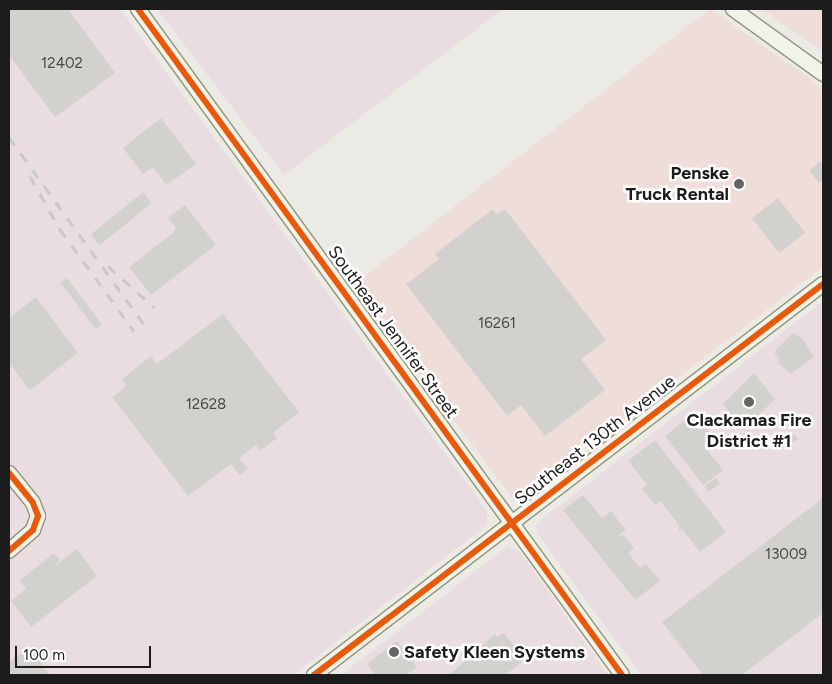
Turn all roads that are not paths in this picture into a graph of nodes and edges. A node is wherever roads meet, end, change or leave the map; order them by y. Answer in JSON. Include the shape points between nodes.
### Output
{"nodes":[{"id":1,"x":138,"y":9,"type":"edge"},
{"id":2,"x":733,"y":9,"type":"edge"},
{"id":3,"x":823,"y":74,"type":"edge"},
{"id":4,"x":823,"y":284,"type":"edge"},
{"id":5,"x":9,"y":473,"type":"edge"},
{"id":6,"x":513,"y":523,"type":"junction"},
{"id":7,"x":9,"y":550,"type":"edge"},
{"id":8,"x":314,"y":675,"type":"edge"},
{"id":9,"x":622,"y":675,"type":"edge"}],
"edges":[{"from":1,"to":6,"type":"street","name":"Southeast Jennifer Street"},
{"from":2,"to":3,"type":"street"},
{"from":4,"to":6,"type":"street","name":"Southeast 130th Avenue"},
{"from":5,"to":7,"type":"street","via":[[33,503],[38,516],[33,530]]},
{"from":6,"to":8,"type":"street","name":"Southeast 130th Avenue"},
{"from":6,"to":9,"type":"street","name":"Southeast Jennifer Street"}]}
